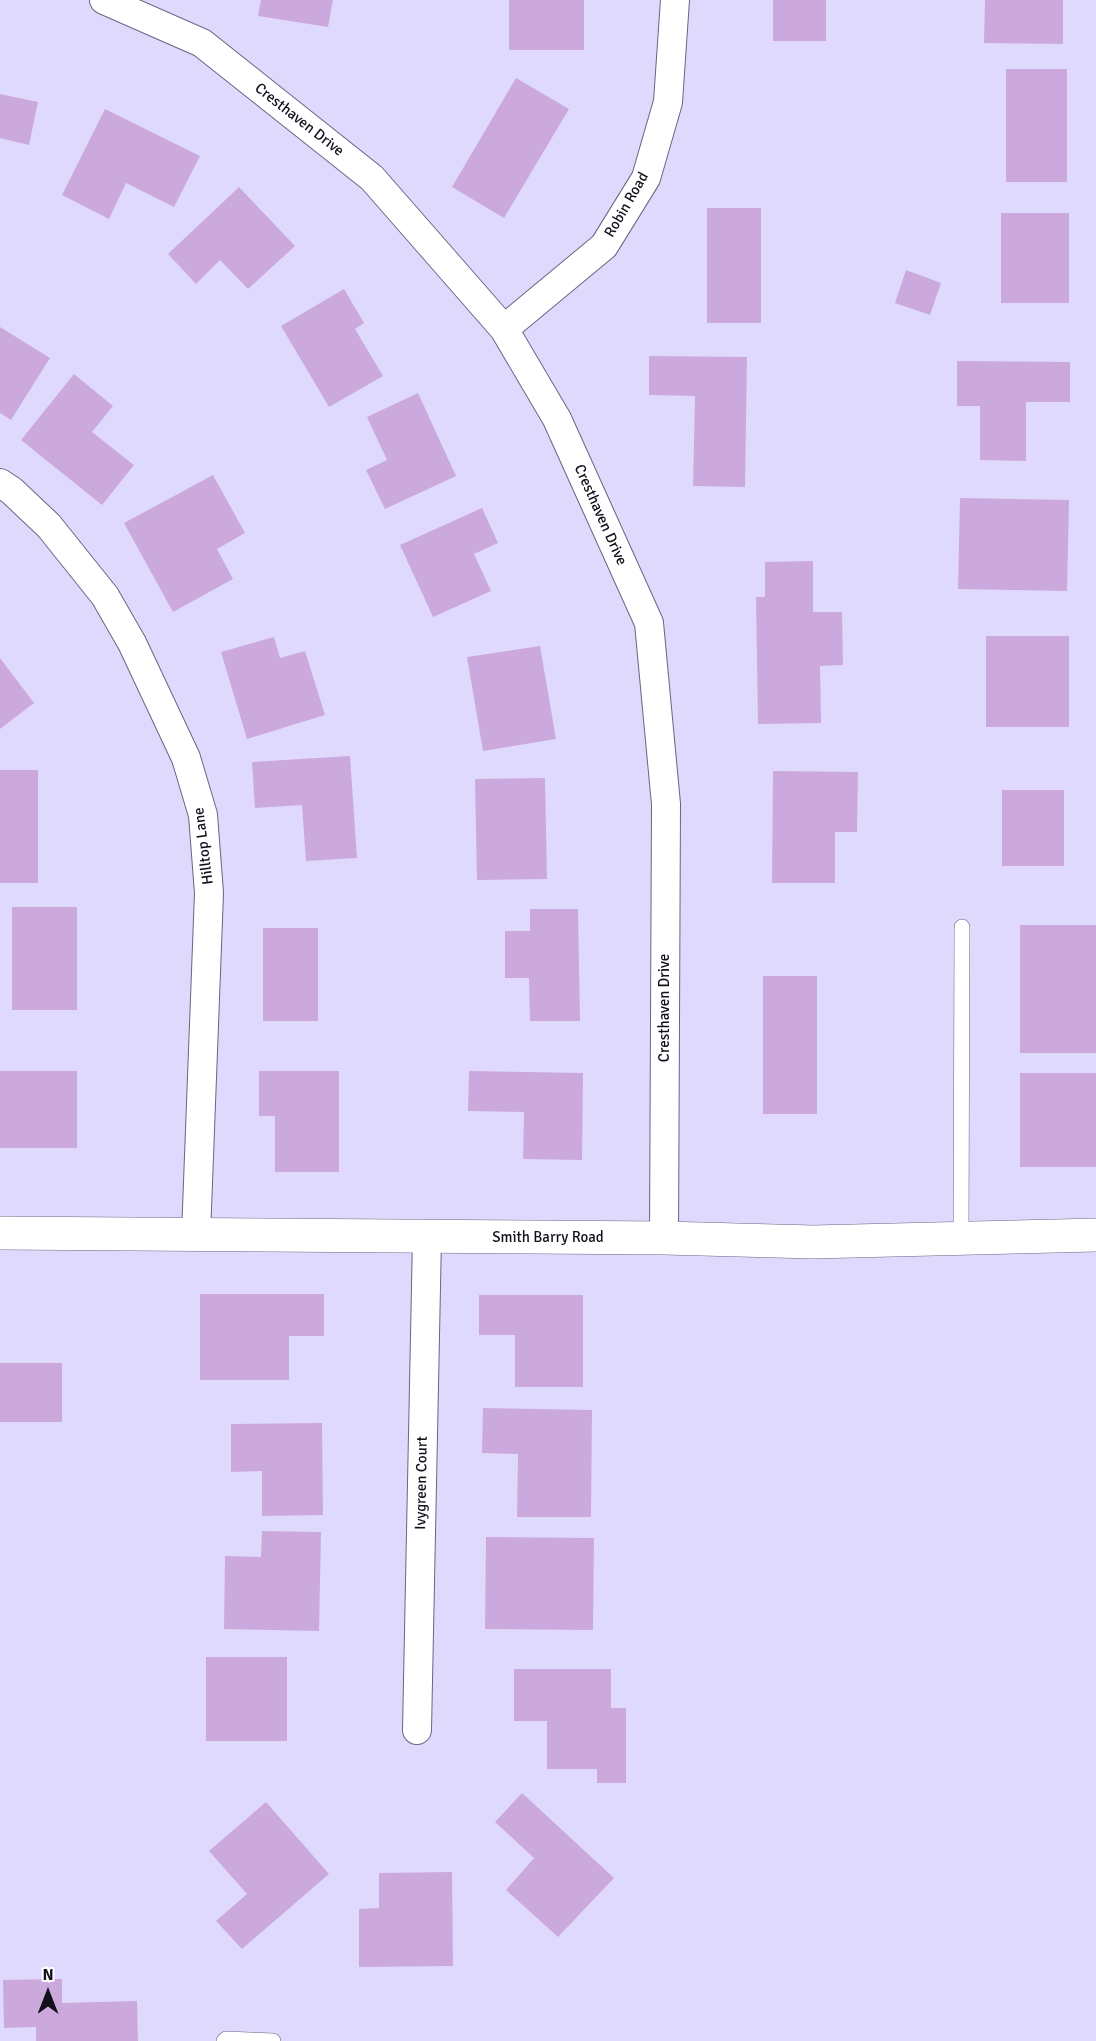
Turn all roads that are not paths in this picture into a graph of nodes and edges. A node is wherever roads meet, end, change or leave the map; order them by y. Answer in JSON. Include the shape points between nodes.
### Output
{"nodes":[{"id":1,"x":104,"y":0,"type":"edge"},
{"id":2,"x":675,"y":0,"type":"edge"},
{"id":3,"x":142,"y":8,"type":"edge"},
{"id":4,"x":504,"y":329,"type":"junction"},
{"id":5,"x":0,"y":483,"type":"edge"},
{"id":6,"x":962,"y":927,"type":"dead end"},
{"id":7,"x":0,"y":1233,"type":"edge"},
{"id":8,"x":196,"y":1235,"type":"junction"},
{"id":9,"x":1096,"y":1235,"type":"edge"},
{"id":10,"x":427,"y":1237,"type":"junction"},
{"id":11,"x":664,"y":1238,"type":"junction"},
{"id":12,"x":961,"y":1238,"type":"junction"},
{"id":13,"x":417,"y":1730,"type":"dead end"},
{"id":14,"x":224,"y":2041,"type":"edge"},
{"id":15,"x":273,"y":2041,"type":"edge"}],
"edges":[{"from":1,"to":3,"type":"street","name":"Cresthaven Drive"},
{"from":2,"to":4,"type":"street","name":"Robin Road","via":[[668,102],[646,178],[604,246]]},
{"from":3,"to":4,"type":"street","name":"Cresthaven Drive","via":[[202,43],[372,178]]},
{"from":4,"to":11,"type":"street","name":"Cresthaven Drive","via":[[558,419],[649,623],[666,804]]},
{"from":5,"to":8,"type":"street","name":"Hilltop Lane","via":[[49,526],[105,596],[132,643],[186,758],[203,815],[209,893]]},
{"from":6,"to":12,"type":"lane"},
{"from":7,"to":8,"type":"street","name":"Smith Barry Road"},
{"from":8,"to":10,"type":"street","name":"Smith Barry Road"},
{"from":9,"to":12,"type":"street","name":"Smith Barry Road"},
{"from":10,"to":11,"type":"street","name":"Smith Barry Road"},
{"from":10,"to":13,"type":"street","name":"Ivygreen Court"},
{"from":11,"to":12,"type":"street","name":"Smith Barry Road","via":[[813,1242]]},
{"from":14,"to":15,"type":"lane"}]}
